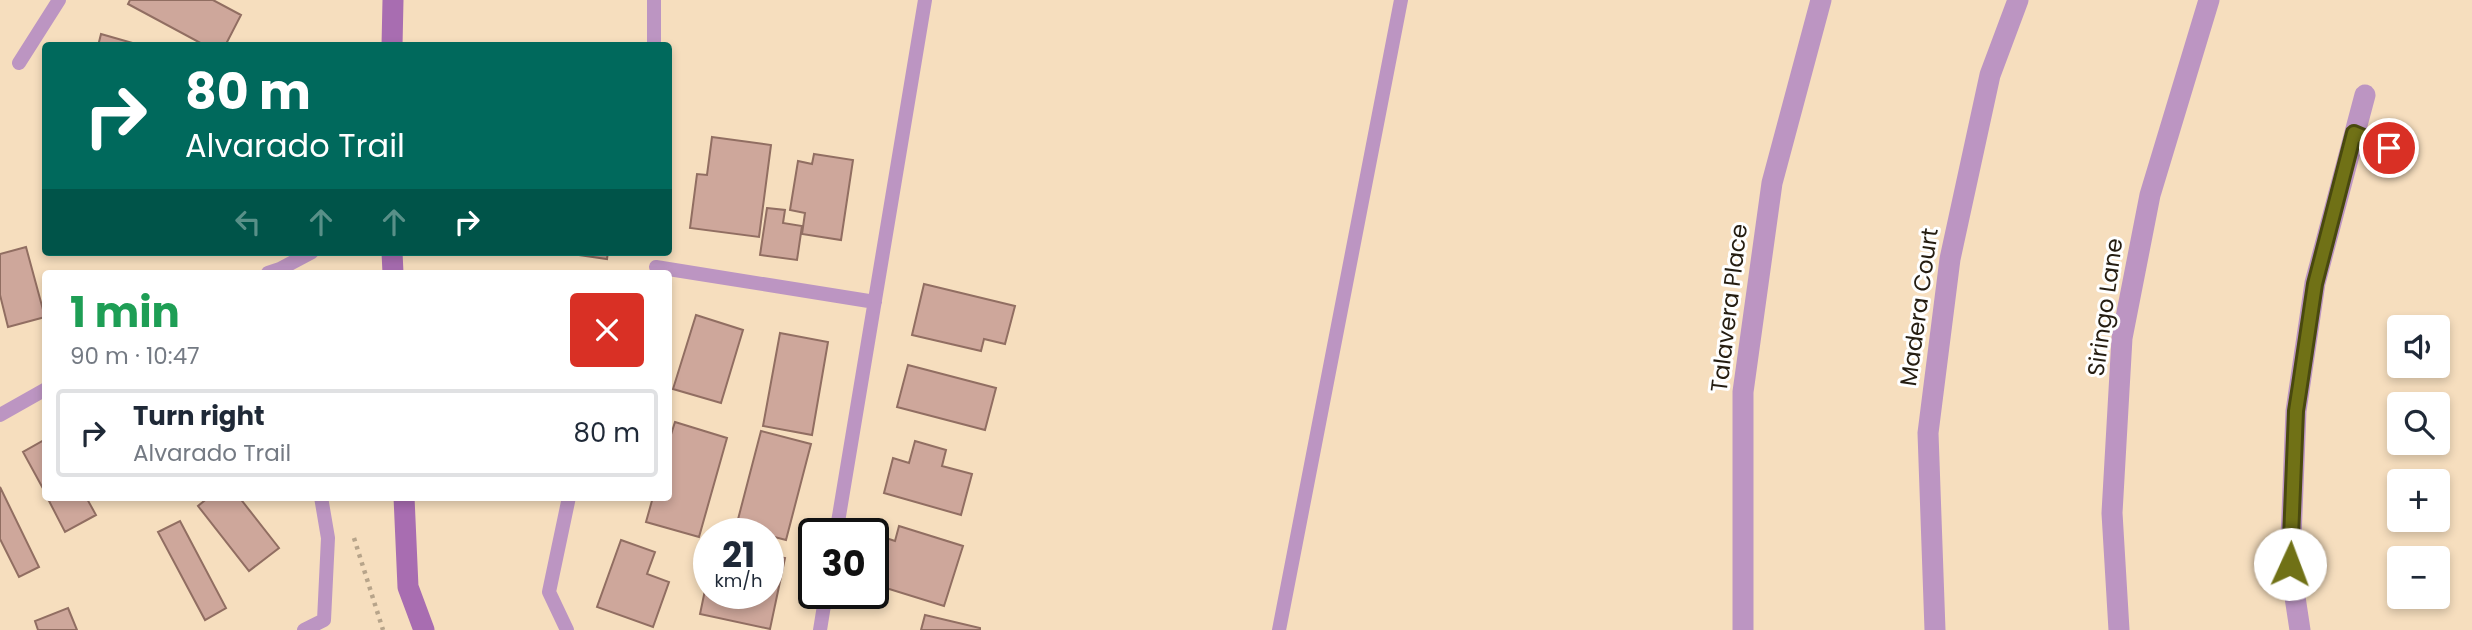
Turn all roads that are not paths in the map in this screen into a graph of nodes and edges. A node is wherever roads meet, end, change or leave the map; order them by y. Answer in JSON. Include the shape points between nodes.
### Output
{"nodes":[{"id":1,"x":59,"y":0,"type":"edge"},
{"id":2,"x":393,"y":0,"type":"edge"},
{"id":3,"x":654,"y":0,"type":"edge"},
{"id":4,"x":925,"y":0,"type":"edge"},
{"id":5,"x":1401,"y":0,"type":"edge"},
{"id":6,"x":1821,"y":0,"type":"edge"},
{"id":7,"x":2018,"y":0,"type":"edge"},
{"id":8,"x":2209,"y":0,"type":"edge"},
{"id":9,"x":392,"y":42,"type":"edge"},
{"id":10,"x":654,"y":42,"type":"edge"},
{"id":11,"x":19,"y":63,"type":"dead end"},
{"id":12,"x":2365,"y":95,"type":"dead end"},
{"id":13,"x":2354,"y":133,"type":"junction"},
{"id":14,"x":2407,"y":155,"type":"dead end"},
{"id":15,"x":305,"y":256,"type":"edge"},
{"id":16,"x":655,"y":264,"type":"edge"},
{"id":17,"x":280,"y":270,"type":"edge"},
{"id":18,"x":875,"y":302,"type":"junction"},
{"id":19,"x":42,"y":391,"type":"edge"},
{"id":20,"x":0,"y":415,"type":"edge"},
{"id":21,"x":322,"y":501,"type":"edge"},
{"id":22,"x":404,"y":501,"type":"edge"},
{"id":23,"x":568,"y":501,"type":"edge"},
{"id":24,"x":839,"y":518,"type":"edge"},
{"id":25,"x":823,"y":609,"type":"edge"},
{"id":26,"x":326,"y":625,"type":"edge"},
{"id":27,"x":304,"y":630,"type":"edge"},
{"id":28,"x":425,"y":630,"type":"edge"},
{"id":29,"x":568,"y":630,"type":"edge"},
{"id":30,"x":820,"y":630,"type":"edge"},
{"id":31,"x":1279,"y":630,"type":"edge"},
{"id":32,"x":1743,"y":630,"type":"edge"},
{"id":33,"x":1935,"y":630,"type":"edge"},
{"id":34,"x":2119,"y":630,"type":"edge"},
{"id":35,"x":2300,"y":630,"type":"edge"}],
"edges":[{"from":1,"to":11,"type":"lane"},
{"from":2,"to":9,"type":"main road"},
{"from":3,"to":10,"type":"lane"},
{"from":4,"to":18,"type":"lane"},
{"from":5,"to":31,"type":"lane"},
{"from":6,"to":32,"type":"street","name":"Talavera Place","via":[[1772,183],[1743,392]]},
{"from":7,"to":33,"type":"street","name":"Madera Court","via":[[1990,75],[1950,259],[1928,433]]},
{"from":8,"to":34,"type":"street","name":"Siringo Lane","via":[[2150,195],[2122,338],[2112,513]]},
{"from":12,"to":13,"type":"street"},
{"from":13,"to":14,"type":"lane"},
{"from":13,"to":35,"type":"street","via":[[2315,284],[2296,411],[2290,564]]},
{"from":15,"to":17,"type":"lane"},
{"from":16,"to":18,"type":"lane"},
{"from":18,"to":24,"type":"lane"},
{"from":19,"to":20,"type":"lane"},
{"from":21,"to":26,"type":"lane","via":[[328,538]]},
{"from":22,"to":28,"type":"main road","via":[[408,587]]},
{"from":23,"to":29,"type":"lane","via":[[549,592]]},
{"from":25,"to":30,"type":"lane"},
{"from":26,"to":27,"type":"lane"}]}
